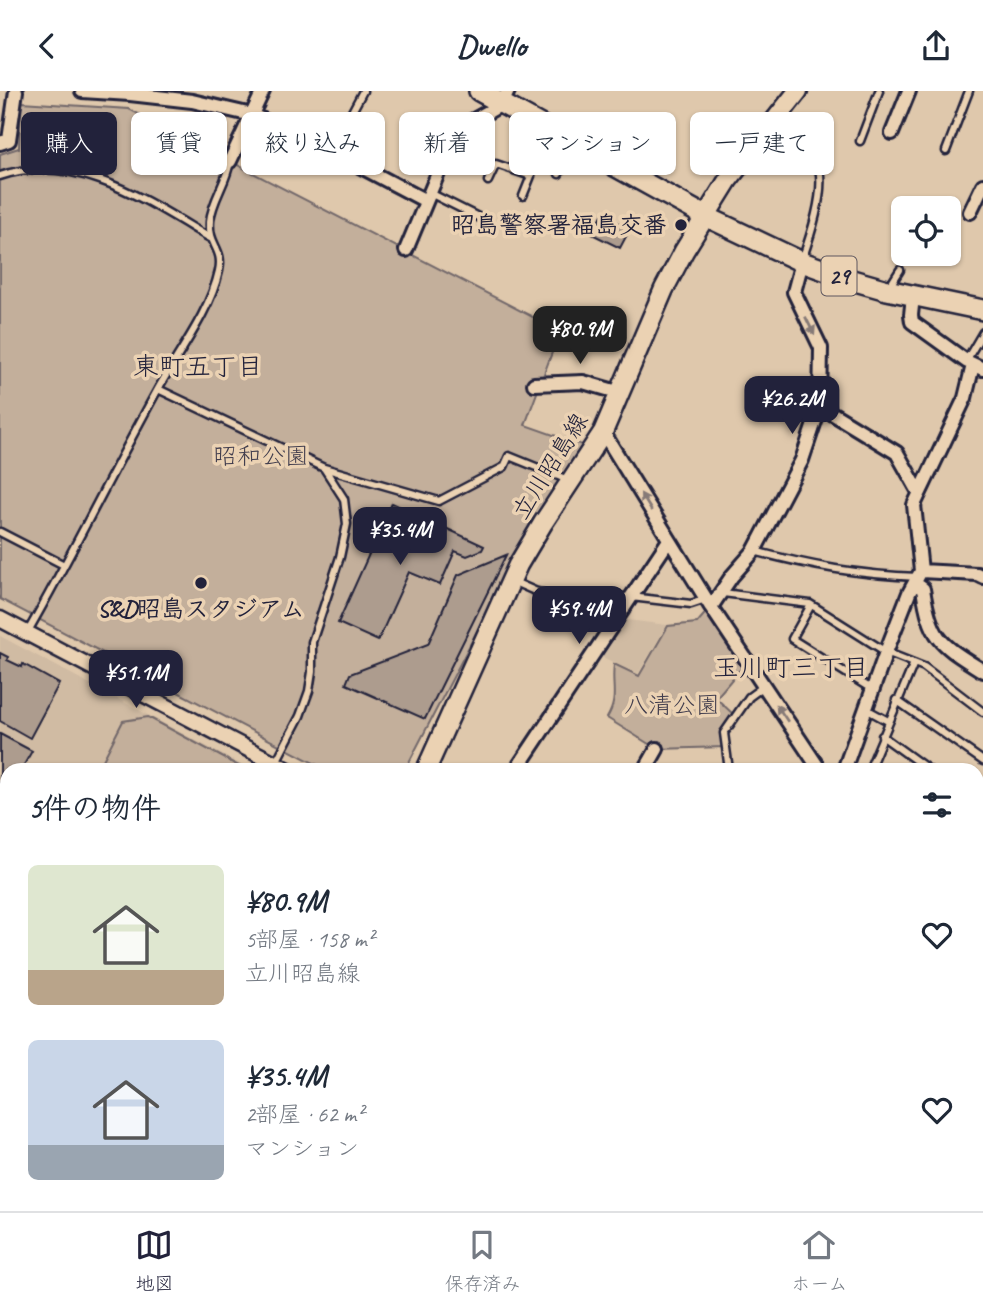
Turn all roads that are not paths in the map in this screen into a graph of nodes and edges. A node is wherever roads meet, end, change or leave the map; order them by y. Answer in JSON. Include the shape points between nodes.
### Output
{"nodes":[{"id":1,"x":16,"y":91,"type":"edge"},
{"id":2,"x":82,"y":91,"type":"edge"},
{"id":3,"x":263,"y":91,"type":"edge"},
{"id":4,"x":363,"y":91,"type":"edge"},
{"id":5,"x":479,"y":91,"type":"edge"},
{"id":6,"x":798,"y":91,"type":"edge"},
{"id":7,"x":879,"y":91,"type":"edge"},
{"id":8,"x":909,"y":91,"type":"edge"},
{"id":9,"x":969,"y":91,"type":"edge"},
{"id":10,"x":131,"y":92,"type":"edge"},
{"id":11,"x":505,"y":97,"type":"edge"},
{"id":12,"x":241,"y":112,"type":"edge"},
{"id":13,"x":253,"y":112,"type":"edge"},
{"id":14,"x":352,"y":112,"type":"edge"},
{"id":15,"x":526,"y":112,"type":"edge"},
{"id":16,"x":782,"y":112,"type":"edge"},
{"id":17,"x":892,"y":133,"type":"dead end"},
{"id":18,"x":241,"y":138,"type":"edge"},
{"id":19,"x":860,"y":141,"type":"dead end"},
{"id":20,"x":0,"y":143,"type":"edge"},
{"id":21,"x":946,"y":151,"type":"dead end"},
{"id":22,"x":230,"y":161,"type":"joint"},
{"id":23,"x":509,"y":170,"type":"edge"},
{"id":24,"x":382,"y":175,"type":"edge"},
{"id":25,"x":529,"y":175,"type":"edge"},
{"id":26,"x":631,"y":175,"type":"edge"},
{"id":27,"x":732,"y":175,"type":"edge"},
{"id":28,"x":820,"y":175,"type":"edge"},
{"id":29,"x":0,"y":176,"type":"edge"},
{"id":30,"x":488,"y":181,"type":"dead end"},
{"id":31,"x":982,"y":188,"type":"edge"},
{"id":32,"x":523,"y":196,"type":"dead end"},
{"id":33,"x":428,"y":197,"type":"junction"},
{"id":34,"x":970,"y":212,"type":"dead end"},
{"id":35,"x":705,"y":216,"type":"junction"},
{"id":36,"x":480,"y":218,"type":"dead end"},
{"id":37,"x":210,"y":238,"type":"junction"},
{"id":38,"x":406,"y":250,"type":"dead end"},
{"id":39,"x":802,"y":262,"type":"junction"},
{"id":40,"x":900,"y":270,"type":"dead end"},
{"id":41,"x":887,"y":290,"type":"junction"},
{"id":42,"x":913,"y":296,"type":"junction"},
{"id":43,"x":983,"y":310,"type":"edge"},
{"id":44,"x":983,"y":332,"type":"edge"},
{"id":45,"x":974,"y":365,"type":"edge"},
{"id":46,"x":534,"y":384,"type":"dead end"},
{"id":47,"x":158,"y":389,"type":"junction"},
{"id":48,"x":621,"y":393,"type":"junction"},
{"id":49,"x":820,"y":405,"type":"junction"},
{"id":50,"x":603,"y":432,"type":"junction"},
{"id":51,"x":324,"y":468,"type":"junction"},
{"id":52,"x":570,"y":481,"type":"junction"},
{"id":53,"x":919,"y":492,"type":"junction"},
{"id":54,"x":0,"y":532,"type":"edge"},
{"id":55,"x":669,"y":540,"type":"junction"},
{"id":56,"x":754,"y":551,"type":"junction"},
{"id":57,"x":64,"y":565,"type":"junction"},
{"id":58,"x":981,"y":573,"type":"edge"},
{"id":59,"x":919,"y":577,"type":"junction"},
{"id":60,"x":510,"y":581,"type":"junction"},
{"id":61,"x":723,"y":593,"type":"junction"},
{"id":62,"x":631,"y":597,"type":"junction"},
{"id":63,"x":708,"y":603,"type":"junction"},
{"id":64,"x":811,"y":605,"type":"junction"},
{"id":65,"x":0,"y":619,"type":"edge"},
{"id":66,"x":27,"y":633,"type":"junction"},
{"id":67,"x":886,"y":652,"type":"junction"},
{"id":68,"x":914,"y":663,"type":"junction"},
{"id":69,"x":983,"y":671,"type":"edge"},
{"id":70,"x":764,"y":686,"type":"junction"},
{"id":71,"x":873,"y":690,"type":"junction"},
{"id":72,"x":896,"y":700,"type":"junction"},
{"id":73,"x":866,"y":709,"type":"junction"},
{"id":74,"x":983,"y":712,"type":"edge"},
{"id":75,"x":888,"y":721,"type":"junction"},
{"id":76,"x":882,"y":736,"type":"junction"},
{"id":77,"x":657,"y":749,"type":"dead end"},
{"id":78,"x":983,"y":761,"type":"edge"},
{"id":79,"x":273,"y":763,"type":"edge"},
{"id":80,"x":282,"y":763,"type":"edge"},
{"id":81,"x":429,"y":763,"type":"edge"},
{"id":82,"x":521,"y":763,"type":"edge"},
{"id":83,"x":649,"y":763,"type":"edge"},
{"id":84,"x":728,"y":763,"type":"edge"},
{"id":85,"x":815,"y":763,"type":"edge"},
{"id":86,"x":847,"y":763,"type":"edge"},
{"id":87,"x":872,"y":763,"type":"edge"},
{"id":88,"x":919,"y":763,"type":"edge"}],
"edges":[{"from":1,"to":20,"type":"street","via":[[9,140]]},
{"from":2,"to":10,"type":"street"},
{"from":3,"to":13,"type":"street"},
{"from":4,"to":14,"type":"lane"},
{"from":5,"to":11,"type":"main road","number":"29"},
{"from":6,"to":16,"type":"main road","name":"立川昭島線"},
{"from":7,"to":19,"type":"lane"},
{"from":8,"to":17,"type":"street"},
{"from":9,"to":21,"type":"lane"},
{"from":10,"to":12,"type":"street"},
{"from":11,"to":15,"type":"main road","number":"29"},
{"from":11,"to":33,"type":"street","via":[[456,130]]},
{"from":18,"to":22,"type":"street"},
{"from":22,"to":37,"type":"lane","via":[[213,206]]},
{"from":23,"to":30,"type":"lane","via":[[496,164]]},
{"from":24,"to":33,"type":"street"},
{"from":25,"to":32,"type":"lane"},
{"from":26,"to":35,"type":"main road","number":"29"},
{"from":27,"to":35,"type":"main road","name":"立川昭島線"},
{"from":28,"to":39,"type":"lane"},
{"from":29,"to":37,"type":"lane","via":[[39,167],[80,173],[138,196]]},
{"from":31,"to":34,"type":"street"},
{"from":33,"to":36,"type":"lane"},
{"from":33,"to":38,"type":"street"},
{"from":35,"to":39,"type":"main road","number":"29"},
{"from":35,"to":48,"type":"main road","name":"立川昭島線","via":[[664,289]]},
{"from":37,"to":47,"type":"lane","via":[[221,256],[216,281]]},
{"from":39,"to":41,"type":"main road","number":"29"},
{"from":39,"to":49,"type":"street","one_way":true,"via":[[794,292],[821,348]]},
{"from":40,"to":41,"type":"lane"},
{"from":41,"to":42,"type":"main road","number":"29"},
{"from":42,"to":43,"type":"main road","number":"29"},
{"from":42,"to":45,"type":"street","via":[[912,322]]},
{"from":44,"to":45,"type":"lane"},
{"from":45,"to":53,"type":"street","via":[[965,398]]},
{"from":46,"to":48,"type":"street","via":[[583,382]]},
{"from":47,"to":51,"type":"lane"},
{"from":47,"to":57,"type":"lane"},
{"from":48,"to":50,"type":"main road","name":"立川昭島線"},
{"from":49,"to":53,"type":"street","via":[[897,453]]},
{"from":49,"to":56,"type":"street","via":[[802,460]]},
{"from":50,"to":52,"type":"main road","name":"立川昭島線"},
{"from":55,"to":50,"type":"street","one_way":true},
{"from":51,"to":52,"type":"lane","via":[[439,501],[503,467],[509,456]]},
{"from":51,"to":80,"type":"lane","via":[[344,499],[347,524],[312,642],[309,691]]},
{"from":52,"to":60,"type":"main road","name":"立川昭島線"},
{"from":53,"to":59,"type":"street","via":[[914,505]]},
{"from":54,"to":57,"type":"lane"},
{"from":55,"to":62,"type":"street"},
{"from":55,"to":63,"type":"street"},
{"from":56,"to":59,"type":"lane","via":[[823,569]]},
{"from":56,"to":61,"type":"street"},
{"from":57,"to":66,"type":"lane"},
{"from":58,"to":59,"type":"street"},
{"from":59,"to":67,"type":"street"},
{"from":59,"to":69,"type":"street","via":[[935,635]]},
{"from":60,"to":62,"type":"lane","via":[[557,596]]},
{"from":60,"to":81,"type":"main road","name":"立川昭島線"},
{"from":61,"to":63,"type":"street"},
{"from":61,"to":64,"type":"lane"},
{"from":62,"to":63,"type":"lane"},
{"from":62,"to":82,"type":"street"},
{"from":63,"to":70,"type":"street"},
{"from":64,"to":67,"type":"lane"},
{"from":64,"to":71,"type":"lane","via":[[792,639]]},
{"from":65,"to":66,"type":"street"},
{"from":66,"to":79,"type":"street"},
{"from":67,"to":68,"type":"lane"},
{"from":67,"to":71,"type":"street"},
{"from":68,"to":72,"type":"lane"},
{"from":68,"to":74,"type":"lane"},
{"from":70,"to":84,"type":"lane","via":[[749,697],[724,733]]},
{"from":85,"to":70,"type":"street","one_way":true},
{"from":71,"to":73,"type":"street"},
{"from":72,"to":75,"type":"lane"},
{"from":72,"to":78,"type":"lane"},
{"from":73,"to":75,"type":"lane"},
{"from":73,"to":86,"type":"street"},
{"from":75,"to":76,"type":"lane"},
{"from":76,"to":87,"type":"lane"},
{"from":76,"to":88,"type":"lane"},
{"from":77,"to":83,"type":"street"}]}
